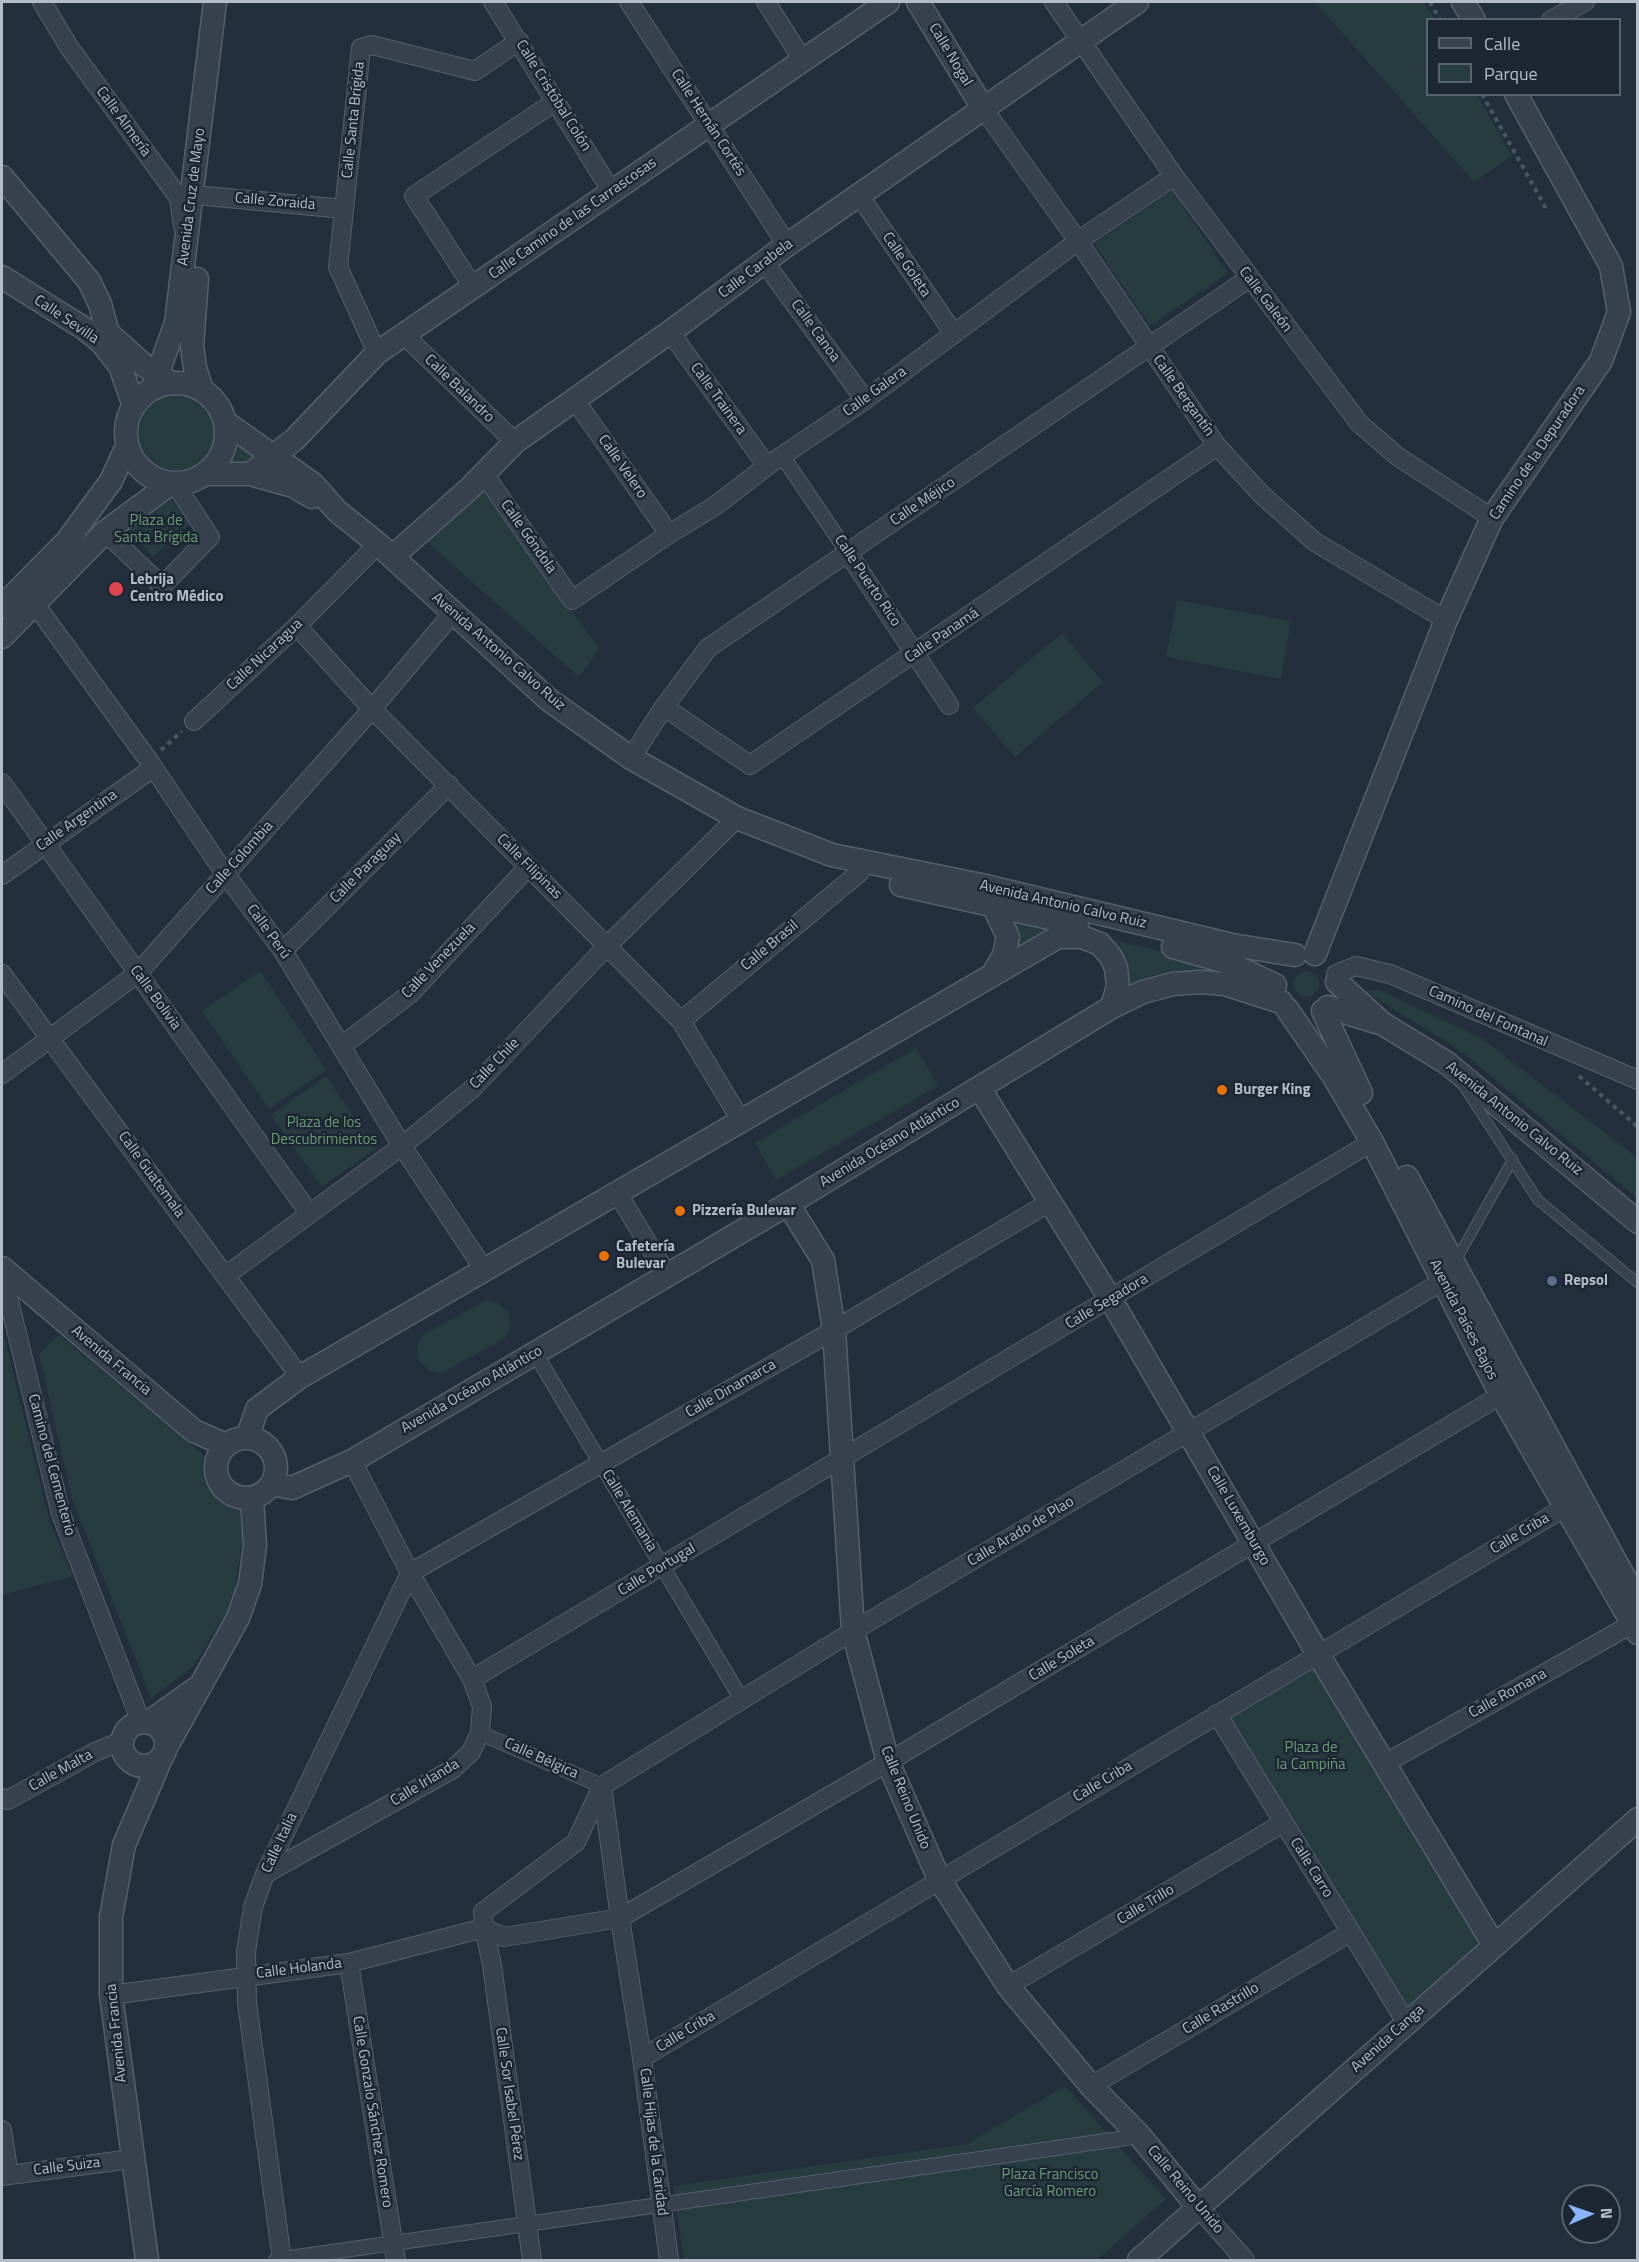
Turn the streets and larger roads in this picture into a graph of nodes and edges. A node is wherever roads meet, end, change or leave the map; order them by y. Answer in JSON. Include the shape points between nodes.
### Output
{"nodes":[{"id":1,"x":42,"y":2,"type":"edge"},
{"id":2,"x":215,"y":2,"type":"edge"},
{"id":3,"x":228,"y":2,"type":"edge"},
{"id":4,"x":493,"y":2,"type":"edge"},
{"id":5,"x":629,"y":2,"type":"edge"},
{"id":6,"x":766,"y":2,"type":"edge"},
{"id":7,"x":888,"y":2,"type":"edge"},
{"id":8,"x":918,"y":2,"type":"edge"},
{"id":9,"x":1054,"y":2,"type":"edge"},
{"id":10,"x":1137,"y":2,"type":"edge"},
{"id":11,"x":1463,"y":2,"type":"edge"},
{"id":12,"x":1585,"y":2,"type":"edge"},
{"id":13,"x":1473,"y":18,"type":"edge"},
{"id":14,"x":1555,"y":18,"type":"edge"},
{"id":15,"x":1080,"y":40,"type":"junction"},
{"id":16,"x":519,"y":41,"type":"junction"},
{"id":17,"x":802,"y":59,"type":"junction"},
{"id":18,"x":1517,"y":96,"type":"edge"},
{"id":19,"x":556,"y":101,"type":"junction"},
{"id":20,"x":983,"y":108,"type":"junction"},
{"id":21,"x":708,"y":124,"type":"junction"},
{"id":22,"x":1174,"y":176,"type":"junction"},
{"id":23,"x":2,"y":177,"type":"edge"},
{"id":24,"x":612,"y":192,"type":"junction"},
{"id":25,"x":206,"y":195,"type":"junction"},
{"id":26,"x":859,"y":195,"type":"junction"},
{"id":27,"x":344,"y":209,"type":"junction"},
{"id":28,"x":1078,"y":241,"type":"junction"},
{"id":29,"x":787,"y":245,"type":"junction"},
{"id":30,"x":187,"y":249,"type":"junction"},
{"id":31,"x":765,"y":263,"type":"junction"},
{"id":32,"x":2,"y":277,"type":"edge"},
{"id":33,"x":1248,"y":279,"type":"junction"},
{"id":34,"x":473,"y":287,"type":"junction"},
{"id":35,"x":670,"y":332,"type":"junction"},
{"id":36,"x":954,"y":334,"type":"junction"},
{"id":37,"x":404,"y":335,"type":"junction"},
{"id":38,"x":1148,"y":347,"type":"junction"},
{"id":39,"x":377,"y":353,"type":"junction"},
{"id":40,"x":161,"y":382,"type":"junction"},
{"id":41,"x":202,"y":390,"type":"junction"},
{"id":42,"x":575,"y":400,"type":"junction"},
{"id":43,"x":864,"y":400,"type":"junction"},
{"id":44,"x":134,"y":406,"type":"junction"},
{"id":45,"x":225,"y":422,"type":"junction"},
{"id":46,"x":515,"y":442,"type":"junction"},
{"id":47,"x":127,"y":446,"type":"junction"},
{"id":48,"x":1218,"y":446,"type":"junction"},
{"id":49,"x":274,"y":456,"type":"junction"},
{"id":50,"x":783,"y":457,"type":"junction"},
{"id":51,"x":766,"y":466,"type":"junction"},
{"id":52,"x":206,"y":474,"type":"junction"},
{"id":53,"x":250,"y":474,"type":"junction"},
{"id":54,"x":484,"y":474,"type":"junction"},
{"id":55,"x":172,"y":484,"type":"junction"},
{"id":56,"x":337,"y":511,"type":"junction"},
{"id":57,"x":1492,"y":519,"type":"junction"},
{"id":58,"x":105,"y":532,"type":"junction"},
{"id":59,"x":669,"y":534,"type":"junction"},
{"id":60,"x":385,"y":551,"type":"junction"},
{"id":61,"x":848,"y":553,"type":"junction"},
{"id":62,"x":572,"y":600,"type":"joint"},
{"id":63,"x":35,"y":604,"type":"junction"},
{"id":64,"x":2,"y":606,"type":"edge"},
{"id":65,"x":452,"y":614,"type":"junction"},
{"id":66,"x":1446,"y":620,"type":"junction"},
{"id":67,"x":297,"y":626,"type":"junction"},
{"id":68,"x":2,"y":637,"type":"edge"},
{"id":69,"x":916,"y":654,"type":"junction"},
{"id":70,"x":949,"y":705,"type":"dead end"},
{"id":71,"x":664,"y":707,"type":"junction"},
{"id":72,"x":372,"y":709,"type":"junction"},
{"id":73,"x":194,"y":721,"type":"road end"},
{"id":74,"x":632,"y":758,"type":"junction"},
{"id":75,"x":151,"y":765,"type":"junction"},
{"id":76,"x":2,"y":783,"type":"edge"},
{"id":77,"x":449,"y":786,"type":"junction"},
{"id":78,"x":737,"y":818,"type":"junction"},
{"id":79,"x":45,"y":844,"type":"junction"},
{"id":80,"x":832,"y":855,"type":"junction"},
{"id":81,"x":528,"y":867,"type":"junction"},
{"id":82,"x":860,"y":872,"type":"junction"},
{"id":83,"x":2,"y":875,"type":"edge"},
{"id":84,"x":226,"y":875,"type":"junction"},
{"id":85,"x":993,"y":905,"type":"junction"},
{"id":86,"x":1108,"y":916,"type":"junction"},
{"id":87,"x":1084,"y":926,"type":"junction"},
{"id":88,"x":1058,"y":937,"type":"junction"},
{"id":89,"x":608,"y":945,"type":"junction"},
{"id":90,"x":283,"y":951,"type":"junction"},
{"id":91,"x":1305,"y":954,"type":"junction"},
{"id":92,"x":138,"y":973,"type":"junction"},
{"id":93,"x":2,"y":974,"type":"edge"},
{"id":94,"x":993,"y":974,"type":"junction"},
{"id":95,"x":1337,"y":978,"type":"junction"},
{"id":96,"x":1281,"y":999,"type":"junction"},
{"id":97,"x":1112,"y":1007,"type":"junction"},
{"id":98,"x":1325,"y":1009,"type":"junction"},
{"id":99,"x":681,"y":1021,"type":"junction"},
{"id":100,"x":1383,"y":1024,"type":"junction"},
{"id":101,"x":51,"y":1038,"type":"junction"},
{"id":102,"x":343,"y":1045,"type":"junction"},
{"id":103,"x":2,"y":1074,"type":"edge"},
{"id":104,"x":1638,"y":1080,"type":"edge"},
{"id":105,"x":980,"y":1089,"type":"junction"},
{"id":106,"x":742,"y":1122,"type":"junction"},
{"id":107,"x":1372,"y":1142,"type":"junction"},
{"id":108,"x":402,"y":1146,"type":"junction"},
{"id":109,"x":618,"y":1194,"type":"junction"},
{"id":110,"x":1050,"y":1202,"type":"junction"},
{"id":111,"x":788,"y":1204,"type":"junction"},
{"id":112,"x":309,"y":1213,"type":"junction"},
{"id":113,"x":1638,"y":1222,"type":"edge"},
{"id":114,"x":2,"y":1270,"type":"edge"},
{"id":115,"x":485,"y":1271,"type":"junction"},
{"id":116,"x":1449,"y":1272,"type":"junction"},
{"id":117,"x":667,"y":1275,"type":"junction"},
{"id":118,"x":225,"y":1276,"type":"junction"},
{"id":119,"x":1111,"y":1300,"type":"junction"},
{"id":120,"x":834,"y":1330,"type":"junction"},
{"id":121,"x":535,"y":1353,"type":"junction"},
{"id":122,"x":300,"y":1377,"type":"junction"},
{"id":123,"x":1501,"y":1395,"type":"junction"},
{"id":124,"x":1189,"y":1433,"type":"junction"},
{"id":125,"x":247,"y":1438,"type":"junction"},
{"id":126,"x":226,"y":1445,"type":"junction"},
{"id":127,"x":841,"y":1460,"type":"junction"},
{"id":128,"x":352,"y":1461,"type":"junction"},
{"id":129,"x":601,"y":1464,"type":"junction"},
{"id":130,"x":272,"y":1484,"type":"junction"},
{"id":131,"x":252,"y":1498,"type":"junction"},
{"id":132,"x":1564,"y":1508,"type":"junction"},
{"id":133,"x":1255,"y":1544,"type":"junction"},
{"id":134,"x":663,"y":1567,"type":"junction"},
{"id":135,"x":410,"y":1573,"type":"junction"},
{"id":136,"x":1636,"y":1620,"type":"edge"},
{"id":137,"x":853,"y":1631,"type":"junction"},
{"id":138,"x":1318,"y":1654,"type":"junction"},
{"id":139,"x":472,"y":1679,"type":"junction"},
{"id":140,"x":199,"y":1687,"type":"junction"},
{"id":141,"x":742,"y":1700,"type":"junction"},
{"id":142,"x":1216,"y":1714,"type":"junction"},
{"id":143,"x":145,"y":1722,"type":"junction"},
{"id":144,"x":480,"y":1733,"type":"junction"},
{"id":145,"x":126,"y":1751,"type":"junction"},
{"id":146,"x":163,"y":1753,"type":"junction"},
{"id":147,"x":888,"y":1762,"type":"junction"},
{"id":148,"x":1384,"y":1764,"type":"junction"},
{"id":149,"x":602,"y":1786,"type":"junction"},
{"id":150,"x":4,"y":1803,"type":"edge"},
{"id":151,"x":139,"y":1808,"type":"junction"},
{"id":152,"x":1638,"y":1819,"type":"edge"},
{"id":153,"x":1284,"y":1823,"type":"junction"},
{"id":154,"x":265,"y":1874,"type":"junction"},
{"id":155,"x":939,"y":1879,"type":"junction"},
{"id":156,"x":620,"y":1918,"type":"junction"},
{"id":157,"x":484,"y":1928,"type":"junction"},
{"id":158,"x":1351,"y":1932,"type":"junction"},
{"id":159,"x":1494,"y":1945,"type":"junction"},
{"id":160,"x":349,"y":1963,"type":"junction"},
{"id":161,"x":246,"y":1976,"type":"junction"},
{"id":162,"x":1008,"y":1986,"type":"junction"},
{"id":163,"x":111,"y":1995,"type":"junction"},
{"id":164,"x":1406,"y":2022,"type":"junction"},
{"id":165,"x":642,"y":2058,"type":"junction"},
{"id":166,"x":1091,"y":2086,"type":"junction"},
{"id":167,"x":2,"y":2130,"type":"edge"},
{"id":168,"x":1140,"y":2136,"type":"junction"},
{"id":169,"x":132,"y":2159,"type":"junction"},
{"id":170,"x":5,"y":2175,"type":"edge"},
{"id":171,"x":660,"y":2205,"type":"junction"},
{"id":172,"x":1198,"y":2207,"type":"junction"},
{"id":173,"x":527,"y":2224,"type":"junction"},
{"id":174,"x":394,"y":2252,"type":"edge"},
{"id":175,"x":147,"y":2260,"type":"edge"},
{"id":176,"x":280,"y":2260,"type":"edge"},
{"id":177,"x":532,"y":2260,"type":"edge"},
{"id":178,"x":669,"y":2260,"type":"edge"},
{"id":179,"x":1139,"y":2260,"type":"edge"},
{"id":180,"x":1245,"y":2260,"type":"edge"}],
"edges":[{"from":1,"to":30,"type":"street","name":"Calle Almería","via":[[69,47],[179,198]]},
{"from":2,"to":30,"type":"street","name":"Avenida Cruz de Mayo"},
{"from":3,"to":25,"type":"street","name":"Avenida Cruz de Mayo"},
{"from":4,"to":16,"type":"street","name":"Calle Cristóbal Colón"},
{"from":5,"to":21,"type":"street","name":"Calle Hernán Cortés"},
{"from":6,"to":17,"type":"street"},
{"from":7,"to":17,"type":"street","name":"Calle Camino de las Carrascosas"},
{"from":8,"to":20,"type":"street","name":"Calle Nogal"},
{"from":9,"to":15,"type":"street","name":"Calle Galeón"},
{"from":10,"to":15,"type":"street","name":"Calle Carabela"},
{"from":11,"to":13,"type":"street"},
{"from":12,"to":14,"type":"street"},
{"from":15,"to":20,"type":"street","name":"Calle Carabela"},
{"from":15,"to":22,"type":"street","name":"Calle Galeón"},
{"from":16,"to":19,"type":"street","name":"Calle Cristóbal Colón"},
{"from":16,"to":27,"type":"street","name":"Calle Santa Brígida","via":[[475,70],[372,45],[362,48]]},
{"from":17,"to":21,"type":"street","name":"Calle Camino de las Carrascosas"},
{"from":18,"to":57,"type":"street","name":"Camino de la Depuradora","via":[[1611,266],[1619,312],[1601,361]]},
{"from":19,"to":24,"type":"street","name":"Calle Cristóbal Colón"},
{"from":19,"to":34,"type":"street","via":[[414,196]]},
{"from":20,"to":26,"type":"street","name":"Calle Carabela"},
{"from":20,"to":28,"type":"street","name":"Calle Bergantín"},
{"from":21,"to":24,"type":"street","name":"Calle Camino de las Carrascosas"},
{"from":21,"to":29,"type":"street","name":"Calle Hernán Cortés"},
{"from":22,"to":28,"type":"street","name":"Calle Galera"},
{"from":22,"to":33,"type":"street","name":"Calle Galeón"},
{"from":23,"to":40,"type":"street","via":[[88,281],[108,333]]},
{"from":24,"to":34,"type":"street","name":"Calle Camino de las Carrascosas"},
{"from":25,"to":27,"type":"street","name":"Calle Zoraida"},
{"from":25,"to":41,"type":"street","name":"Avenida Cruz de Mayo","via":[[192,346]]},
{"from":26,"to":29,"type":"street","name":"Calle Carabela"},
{"from":26,"to":36,"type":"street","name":"Calle Goleta"},
{"from":27,"to":39,"type":"street","name":"Calle Santa Brígida","via":[[338,267]]},
{"from":28,"to":36,"type":"street","name":"Calle Galera"},
{"from":28,"to":38,"type":"street","name":"Calle Bergantín"},
{"from":29,"to":31,"type":"street","name":"Calle Carabela"},
{"from":30,"to":40,"type":"street","name":"Avenida Cruz de Mayo","via":[[176,323]]},
{"from":31,"to":35,"type":"street","name":"Calle Carabela"},
{"from":31,"to":43,"type":"street","name":"Calle Canoa"},
{"from":32,"to":44,"type":"street","name":"Calle Sevilla","via":[[101,342],[120,366]]},
{"from":33,"to":38,"type":"street","name":"Calle Méjico"},
{"from":33,"to":57,"type":"street","name":"Calle Galeón","via":[[1359,423],[1397,456]]},
{"from":34,"to":37,"type":"street","name":"Calle Camino de las Carrascosas"},
{"from":35,"to":42,"type":"street","name":"Calle Carabela"},
{"from":35,"to":51,"type":"street","name":"Calle Trainera"},
{"from":36,"to":43,"type":"street","name":"Calle Galera"},
{"from":37,"to":39,"type":"street","name":"Calle Camino de las Carrascosas"},
{"from":37,"to":46,"type":"street","name":"Calle Balandro"},
{"from":38,"to":48,"type":"street","name":"Calle Bergantín"},
{"from":38,"to":61,"type":"street","name":"Calle Méjico"},
{"from":39,"to":49,"type":"street","name":"Calle Camino de las Carrascosas"},
{"from":40,"to":41,"type":"street","via":[[188,384]]},
{"from":40,"to":44,"type":"street"},
{"from":41,"to":45,"type":"street","via":[[221,409]]},
{"from":42,"to":46,"type":"street","name":"Calle Carabela"},
{"from":42,"to":59,"type":"street","name":"Calle Velero"},
{"from":43,"to":50,"type":"street","name":"Calle Galera"},
{"from":44,"to":47,"type":"street","via":[[128,418]]},
{"from":45,"to":49,"type":"street","name":"Avenida Antonio Calvo Ruiz"},
{"from":45,"to":52,"type":"street","via":[[224,451]]},
{"from":46,"to":54,"type":"street","name":"Calle Carabela"},
{"from":47,"to":55,"type":"street","via":[[143,471],[155,480]]},
{"from":47,"to":64,"type":"street","via":[[111,482],[67,541]]},
{"from":48,"to":66,"type":"street","name":"Calle Bergantín","via":[[1262,495],[1315,542]]},
{"from":48,"to":69,"type":"street","name":"Calle Panamá"},
{"from":49,"to":53,"type":"street"},
{"from":49,"to":56,"type":"street","name":"Avenida Antonio Calvo Ruiz","via":[[313,484]]},
{"from":50,"to":51,"type":"street","name":"Calle Galera"},
{"from":50,"to":61,"type":"street","name":"Calle Puerto Rico"},
{"from":51,"to":59,"type":"street","name":"Calle Galera","via":[[716,506]]},
{"from":52,"to":53,"type":"street","name":"Avenida Antonio Calvo Ruiz"},
{"from":52,"to":55,"type":"street"},
{"from":53,"to":56,"type":"street","name":"Avenida Antonio Calvo Ruiz","via":[[293,486]]},
{"from":54,"to":60,"type":"street","name":"Calle Carabela"},
{"from":54,"to":62,"type":"street","name":"Calle Góndola"},
{"from":55,"to":58,"type":"street"},
{"from":55,"to":58,"type":"street","via":[[210,537],[162,586]]},
{"from":56,"to":60,"type":"street","name":"Avenida Antonio Calvo Ruiz"},
{"from":57,"to":66,"type":"street","name":"Camino de la Depuradora"},
{"from":58,"to":63,"type":"street"},
{"from":59,"to":62,"type":"street","name":"Calle Galera"},
{"from":60,"to":65,"type":"street","name":"Avenida Antonio Calvo Ruiz"},
{"from":60,"to":67,"type":"street","name":"Calle Nicaragua"},
{"from":61,"to":69,"type":"street","name":"Calle Puerto Rico"},
{"from":61,"to":71,"type":"street","name":"Calle Méjico","via":[[708,648]]},
{"from":63,"to":68,"type":"street"},
{"from":63,"to":75,"type":"street","name":"Calle Perú"},
{"from":65,"to":72,"type":"street","name":"Calle Colombia"},
{"from":65,"to":74,"type":"street","name":"Avenida Antonio Calvo Ruiz","via":[[549,700]]},
{"from":66,"to":91,"type":"street","name":"Camino de la Depuradora"},
{"from":67,"to":72,"type":"street","name":"Calle Filipinas"},
{"from":67,"to":73,"type":"street","name":"Calle Nicaragua"},
{"from":69,"to":70,"type":"street","name":"Calle Puerto Rico"},
{"from":69,"to":71,"type":"street","name":"Calle Panamá","via":[[750,765]]},
{"from":71,"to":74,"type":"street","name":"Calle Méjico"},
{"from":72,"to":77,"type":"street","name":"Calle Filipinas"},
{"from":72,"to":84,"type":"street","name":"Calle Colombia"},
{"from":74,"to":78,"type":"street","name":"Avenida Antonio Calvo Ruiz"},
{"from":75,"to":79,"type":"street","name":"Calle Argentina"},
{"from":75,"to":84,"type":"street","name":"Calle Perú"},
{"from":76,"to":79,"type":"street","name":"Calle Bolivia"},
{"from":77,"to":81,"type":"street","name":"Calle Filipinas"},
{"from":77,"to":90,"type":"street","name":"Calle Paraguay"},
{"from":78,"to":80,"type":"street","name":"Avenida Antonio Calvo Ruiz"},
{"from":78,"to":89,"type":"street","name":"Calle Chile"},
{"from":79,"to":83,"type":"street","name":"Calle Argentina"},
{"from":79,"to":92,"type":"street","name":"Calle Bolivia"},
{"from":80,"to":82,"type":"street","name":"Avenida Antonio Calvo Ruiz"},
{"from":80,"to":86,"type":"street","name":"Avenida Antonio Calvo Ruiz"},
{"from":81,"to":89,"type":"street","name":"Calle Filipinas"},
{"from":81,"to":102,"type":"street","name":"Calle Venezuela","via":[[411,993]]},
{"from":82,"to":85,"type":"street","name":"Avenida Antonio Calvo Ruiz"},
{"from":82,"to":99,"type":"street","name":"Calle Brasil"},
{"from":84,"to":90,"type":"street","name":"Calle Perú"},
{"from":84,"to":92,"type":"street","name":"Calle Colombia"},
{"from":85,"to":87,"type":"street","name":"Avenida Antonio Calvo Ruiz"},
{"from":85,"to":94,"type":"street","via":[[1008,937],[1004,955]]},
{"from":86,"to":87,"type":"street"},
{"from":86,"to":91,"type":"street","name":"Avenida Antonio Calvo Ruiz","via":[[1232,945]]},
{"from":87,"to":88,"type":"street"},
{"from":87,"to":96,"type":"street","name":"Avenida Antonio Calvo Ruiz","via":[[1226,962]]},
{"from":88,"to":94,"type":"street"},
{"from":88,"to":97,"type":"street","via":[[1082,937],[1100,944],[1111,957],[1118,986]]},
{"from":89,"to":99,"type":"street","name":"Calle Filipinas"},
{"from":89,"to":108,"type":"street","name":"Calle Chile","via":[[472,1089]]},
{"from":90,"to":102,"type":"street","name":"Calle Perú"},
{"from":91,"to":95,"type":"street","via":[[1331,965]]},
{"from":91,"to":96,"type":"street","via":[[1280,967]]},
{"from":92,"to":101,"type":"street","name":"Calle Colombia"},
{"from":92,"to":112,"type":"street","name":"Calle Bolivia"},
{"from":93,"to":101,"type":"street","name":"Calle Guatemala"},
{"from":94,"to":106,"type":"street"},
{"from":95,"to":98,"type":"street","via":[[1335,996]]},
{"from":95,"to":100,"type":"street","name":"Avenida Antonio Calvo Ruiz"},
{"from":95,"to":104,"type":"street","name":"Camino del Fontanal","via":[[1356,966],[1390,974]]},
{"from":96,"to":97,"type":"street","name":"Avenida Océano Atlántico","via":[[1200,981],[1143,992]]},
{"from":96,"to":98,"type":"street","via":[[1304,1016]]},
{"from":96,"to":107,"type":"street","name":"Avenida Países Bajos"},
{"from":97,"to":105,"type":"street","name":"Avenida Océano Atlántico"},
{"from":98,"to":100,"type":"street","name":"Avenida Antonio Calvo Ruiz"},
{"from":98,"to":116,"type":"street","name":"Avenida Países Bajos","via":[[1348,1070]]},
{"from":99,"to":106,"type":"street","name":"Calle Filipinas"},
{"from":100,"to":113,"type":"street","name":"Avenida Antonio Calvo Ruiz","via":[[1447,1063]]},
{"from":101,"to":103,"type":"street","name":"Calle Colombia"},
{"from":101,"to":118,"type":"street","name":"Calle Guatemala"},
{"from":102,"to":108,"type":"street","name":"Calle Perú"},
{"from":105,"to":110,"type":"street","name":"Calle Luxemburgo"},
{"from":105,"to":111,"type":"street","name":"Avenida Océano Atlántico"},
{"from":106,"to":109,"type":"street"},
{"from":107,"to":116,"type":"street","name":"Avenida Países Bajos"},
{"from":107,"to":119,"type":"street","name":"Calle Segadora"},
{"from":108,"to":112,"type":"street","name":"Calle Chile"},
{"from":108,"to":115,"type":"street","name":"Calle Perú"},
{"from":109,"to":115,"type":"street"},
{"from":109,"to":117,"type":"street"},
{"from":110,"to":119,"type":"street","name":"Calle Luxemburgo"},
{"from":110,"to":120,"type":"street","name":"Calle Dinamarca"},
{"from":111,"to":117,"type":"street","name":"Avenida Océano Atlántico"},
{"from":111,"to":120,"type":"street","name":"Calle Reino Unido","via":[[823,1260]]},
{"from":112,"to":118,"type":"street","name":"Calle Chile"},
{"from":114,"to":126,"type":"street","name":"Avenida Francia","via":[[194,1431]]},
{"from":114,"to":143,"type":"street","name":"Camino del Cementerio","via":[[61,1514]]},
{"from":115,"to":122,"type":"street"},
{"from":116,"to":123,"type":"street","name":"Avenida Países Bajos"},
{"from":116,"to":124,"type":"street","name":"Calle Arado de Plao"},
{"from":116,"to":136,"type":"street","name":"Avenida Países Bajos"},
{"from":117,"to":121,"type":"street","name":"Avenida Océano Atlántico"},
{"from":118,"to":122,"type":"street","name":"Calle Guatemala"},
{"from":119,"to":124,"type":"street","name":"Calle Luxemburgo"},
{"from":119,"to":127,"type":"street","name":"Calle Segadora"},
{"from":120,"to":127,"type":"street","name":"Calle Reino Unido"},
{"from":120,"to":129,"type":"street","name":"Calle Dinamarca"},
{"from":121,"to":128,"type":"street","name":"Avenida Océano Atlántico"},
{"from":121,"to":129,"type":"street","name":"Calle Alemania"},
{"from":122,"to":125,"type":"street","via":[[257,1409]]},
{"from":123,"to":132,"type":"street","name":"Avenida Países Bajos"},
{"from":123,"to":133,"type":"street","name":"Calle Soleta"},
{"from":124,"to":133,"type":"street","name":"Calle Luxemburgo"},
{"from":124,"to":137,"type":"street","name":"Calle Arado de Plao"},
{"from":125,"to":126,"type":"street"},
{"from":125,"to":130,"type":"street","via":[[271,1452],[275,1460]]},
{"from":126,"to":131,"type":"street","via":[[216,1464],[220,1483],[235,1496]]},
{"from":127,"to":134,"type":"street","name":"Calle Portugal"},
{"from":127,"to":137,"type":"street","name":"Calle Reino Unido"},
{"from":128,"to":130,"type":"street","name":"Avenida Océano Atlántico","via":[[292,1488]]},
{"from":128,"to":135,"type":"street"},
{"from":129,"to":134,"type":"street","name":"Calle Alemania"},
{"from":129,"to":135,"type":"street","name":"Calle Dinamarca"},
{"from":130,"to":131,"type":"street"},
{"from":131,"to":140,"type":"street","name":"Avenida Francia","via":[[255,1546],[250,1584],[238,1618]]},
{"from":132,"to":136,"type":"street","name":"Avenida Países Bajos"},
{"from":132,"to":138,"type":"street","name":"Calle Criba"},
{"from":133,"to":138,"type":"street","name":"Calle Luxemburgo"},
{"from":133,"to":147,"type":"street","name":"Calle Soleta"},
{"from":134,"to":139,"type":"street","name":"Calle Portugal"},
{"from":134,"to":141,"type":"street","name":"Calle Alemania"},
{"from":135,"to":139,"type":"street"},
{"from":135,"to":154,"type":"street","name":"Calle Italia"},
{"from":136,"to":148,"type":"street","name":"Calle Romana"},
{"from":137,"to":141,"type":"street","name":"Calle Arado de Plao"},
{"from":137,"to":147,"type":"street","name":"Calle Reino Unido"},
{"from":138,"to":142,"type":"street","name":"Calle Criba"},
{"from":138,"to":148,"type":"street","name":"Calle Luxemburgo"},
{"from":139,"to":144,"type":"street","via":[[482,1707]]},
{"from":140,"to":143,"type":"street","name":"Avenida Francia"},
{"from":140,"to":146,"type":"street","name":"Avenida Francia"},
{"from":141,"to":149,"type":"street","name":"Calle Arado de Plao"},
{"from":142,"to":153,"type":"street","name":"Calle Carro"},
{"from":142,"to":155,"type":"street","name":"Calle Criba"},
{"from":143,"to":145,"type":"street","via":[[128,1728]]},
{"from":143,"to":146,"type":"street","via":[[164,1733]]},
{"from":144,"to":149,"type":"street","name":"Calle Bélgica"},
{"from":144,"to":154,"type":"street","name":"Calle Irlanda","via":[[471,1752],[453,1769]]},
{"from":145,"to":146,"type":"street","via":[[141,1767]]},
{"from":145,"to":150,"type":"street","name":"Calle Malta","via":[[95,1752]]},
{"from":145,"to":151,"type":"street"},
{"from":146,"to":151,"type":"street","name":"Avenida Francia"},
{"from":147,"to":155,"type":"street","name":"Calle Reino Unido"},
{"from":147,"to":156,"type":"street","name":"Calle Soleta"},
{"from":148,"to":159,"type":"street","name":"Calle Luxemburgo"},
{"from":149,"to":156,"type":"street","name":"Calle Hijas de la Caridad"},
{"from":149,"to":157,"type":"street","via":[[576,1842],[483,1912]]},
{"from":151,"to":163,"type":"street","name":"Avenida Francia","via":[[124,1845],[111,1917]]},
{"from":152,"to":159,"type":"street","name":"Avenida Canga"},
{"from":153,"to":158,"type":"street","name":"Calle Carro"},
{"from":153,"to":162,"type":"street","name":"Calle Trillo"},
{"from":154,"to":161,"type":"street","name":"Calle Italia","via":[[253,1907]]},
{"from":155,"to":162,"type":"street","name":"Calle Reino Unido"},
{"from":155,"to":165,"type":"street","name":"Calle Criba"},
{"from":156,"to":157,"type":"street","via":[[504,1937]]},
{"from":156,"to":165,"type":"street","name":"Calle Hijas de la Caridad"},
{"from":157,"to":160,"type":"street","name":"Calle Holanda"},
{"from":157,"to":173,"type":"street","name":"Calle Sor Isabel Pérez"},
{"from":158,"to":164,"type":"street","name":"Calle Carro"},
{"from":158,"to":166,"type":"street","name":"Calle Rastrillo"},
{"from":159,"to":164,"type":"street","name":"Avenida Canga"},
{"from":160,"to":161,"type":"street","name":"Calle Holanda"},
{"from":160,"to":174,"type":"street","name":"Calle Gonzalo Sánchez Romero"},
{"from":161,"to":163,"type":"street","name":"Calle Holanda"},
{"from":161,"to":176,"type":"street","name":"Calle Italia"},
{"from":162,"to":166,"type":"street","name":"Calle Reino Unido"},
{"from":163,"to":169,"type":"street","name":"Avenida Francia"},
{"from":164,"to":172,"type":"street","name":"Avenida Canga"},
{"from":165,"to":171,"type":"street","name":"Calle Hijas de la Caridad"},
{"from":166,"to":168,"type":"street","name":"Calle Reino Unido"},
{"from":167,"to":170,"type":"street"},
{"from":168,"to":171,"type":"street"},
{"from":168,"to":172,"type":"street","name":"Calle Reino Unido"},
{"from":169,"to":170,"type":"street","name":"Calle Suiza"},
{"from":169,"to":175,"type":"street","name":"Avenida Francia"},
{"from":171,"to":173,"type":"street"},
{"from":171,"to":178,"type":"street","name":"Calle Hijas de la Caridad"},
{"from":172,"to":179,"type":"street","name":"Avenida Canga"},
{"from":172,"to":180,"type":"street","name":"Calle Reino Unido"},
{"from":173,"to":174,"type":"street"},
{"from":173,"to":177,"type":"street","name":"Calle Sor Isabel Pérez"},
{"from":174,"to":176,"type":"street"}]}
